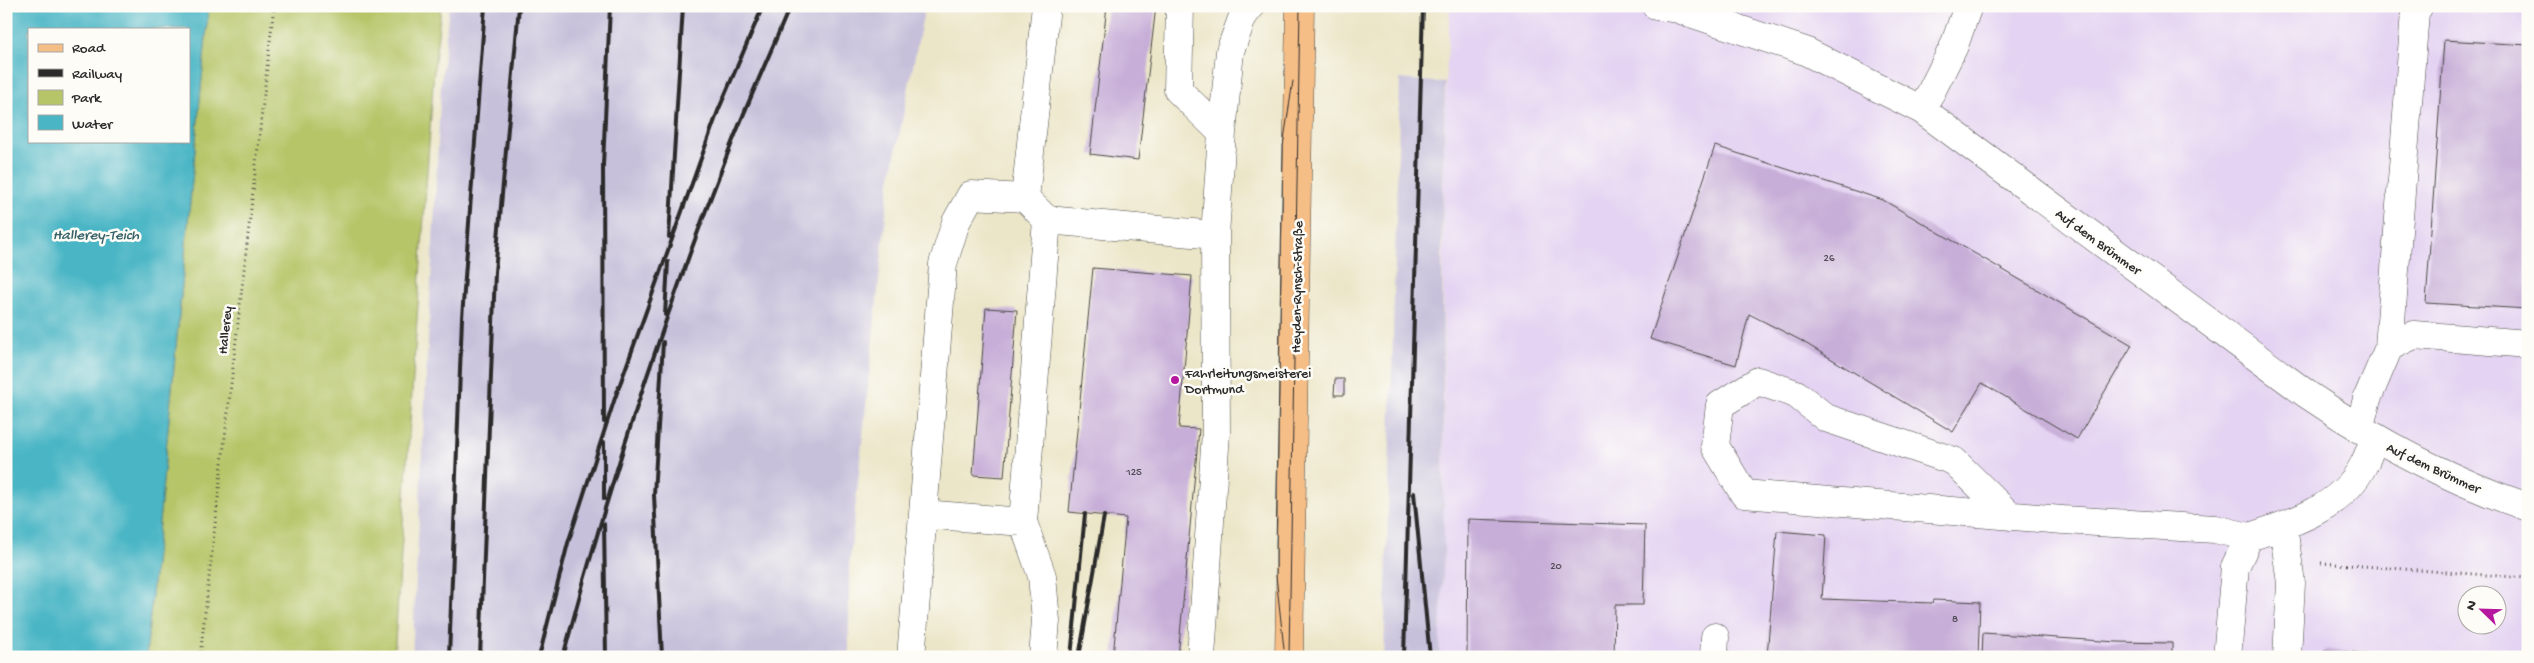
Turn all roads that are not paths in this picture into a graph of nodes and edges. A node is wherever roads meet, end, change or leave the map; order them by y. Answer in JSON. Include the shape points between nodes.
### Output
{"nodes":[{"id":1,"x":1046,"y":6,"type":"edge"},
{"id":2,"x":1180,"y":6,"type":"edge"},
{"id":3,"x":1252,"y":6,"type":"edge"},
{"id":4,"x":1300,"y":6,"type":"edge"},
{"id":5,"x":1656,"y":6,"type":"edge"},
{"id":6,"x":1968,"y":6,"type":"edge"},
{"id":7,"x":2419,"y":6,"type":"edge"},
{"id":8,"x":1922,"y":110,"type":"junction"},
{"id":9,"x":1222,"y":133,"type":"junction"},
{"id":10,"x":1025,"y":198,"type":"junction"},
{"id":11,"x":1047,"y":220,"type":"junction"},
{"id":12,"x":1215,"y":235,"type":"junction"},
{"id":13,"x":2528,"y":344,"type":"edge"},
{"id":14,"x":2389,"y":347,"type":"junction"},
{"id":15,"x":2366,"y":434,"type":"junction"},
{"id":16,"x":2528,"y":507,"type":"edge"},
{"id":17,"x":923,"y":514,"type":"junction"},
{"id":18,"x":2010,"y":516,"type":"junction"},
{"id":19,"x":1023,"y":522,"type":"junction"},
{"id":20,"x":2283,"y":526,"type":"junction"},
{"id":21,"x":2249,"y":537,"type":"junction"},
{"id":22,"x":911,"y":657,"type":"edge"},
{"id":23,"x":1043,"y":657,"type":"edge"},
{"id":24,"x":1201,"y":657,"type":"edge"},
{"id":25,"x":1289,"y":657,"type":"edge"},
{"id":26,"x":2227,"y":657,"type":"edge"},
{"id":27,"x":2287,"y":657,"type":"edge"}],
"edges":[{"from":1,"to":10,"type":"street"},
{"from":2,"to":9,"type":"street","via":[[1178,90]]},
{"from":3,"to":9,"type":"street","via":[[1243,16],[1230,52]]},
{"from":4,"to":25,"type":"main road","name":"Heyden-Rynsch-Straße"},
{"from":5,"to":8,"type":"street","name":"Auf dem Brümmer","via":[[1678,10],[1805,51]]},
{"from":6,"to":8,"type":"street","via":[[1954,46]]},
{"from":7,"to":14,"type":"street","via":[[2414,12]]},
{"from":8,"to":15,"type":"street","name":"Auf dem Brümmer","via":[[2300,390]]},
{"from":9,"to":12,"type":"street"},
{"from":10,"to":11,"type":"street"},
{"from":10,"to":17,"type":"street","via":[[971,196],[956,222],[943,264]]},
{"from":11,"to":12,"type":"street"},
{"from":11,"to":19,"type":"street"},
{"from":12,"to":24,"type":"street","via":[[1216,432]]},
{"from":13,"to":14,"type":"street","via":[[2414,335]]},
{"from":14,"to":15,"type":"street","via":[[2367,398]]},
{"from":15,"to":16,"type":"street","name":"Auf dem Brümmer","via":[[2494,496]]},
{"from":15,"to":20,"type":"street","via":[[2364,466],[2336,499]]},
{"from":17,"to":19,"type":"street"},
{"from":17,"to":22,"type":"street"},
{"from":18,"to":18,"type":"street","via":[[1744,494],[1715,446],[1720,405],[1758,381],[1796,394],[1826,418],[1954,461]]},
{"from":18,"to":21,"type":"street","via":[[2215,529]]},
{"from":19,"to":23,"type":"street","via":[[1042,576],[1046,621]]},
{"from":20,"to":21,"type":"street"},
{"from":20,"to":27,"type":"street","via":[[2291,583]]},
{"from":21,"to":26,"type":"street","via":[[2234,567]]}]}
